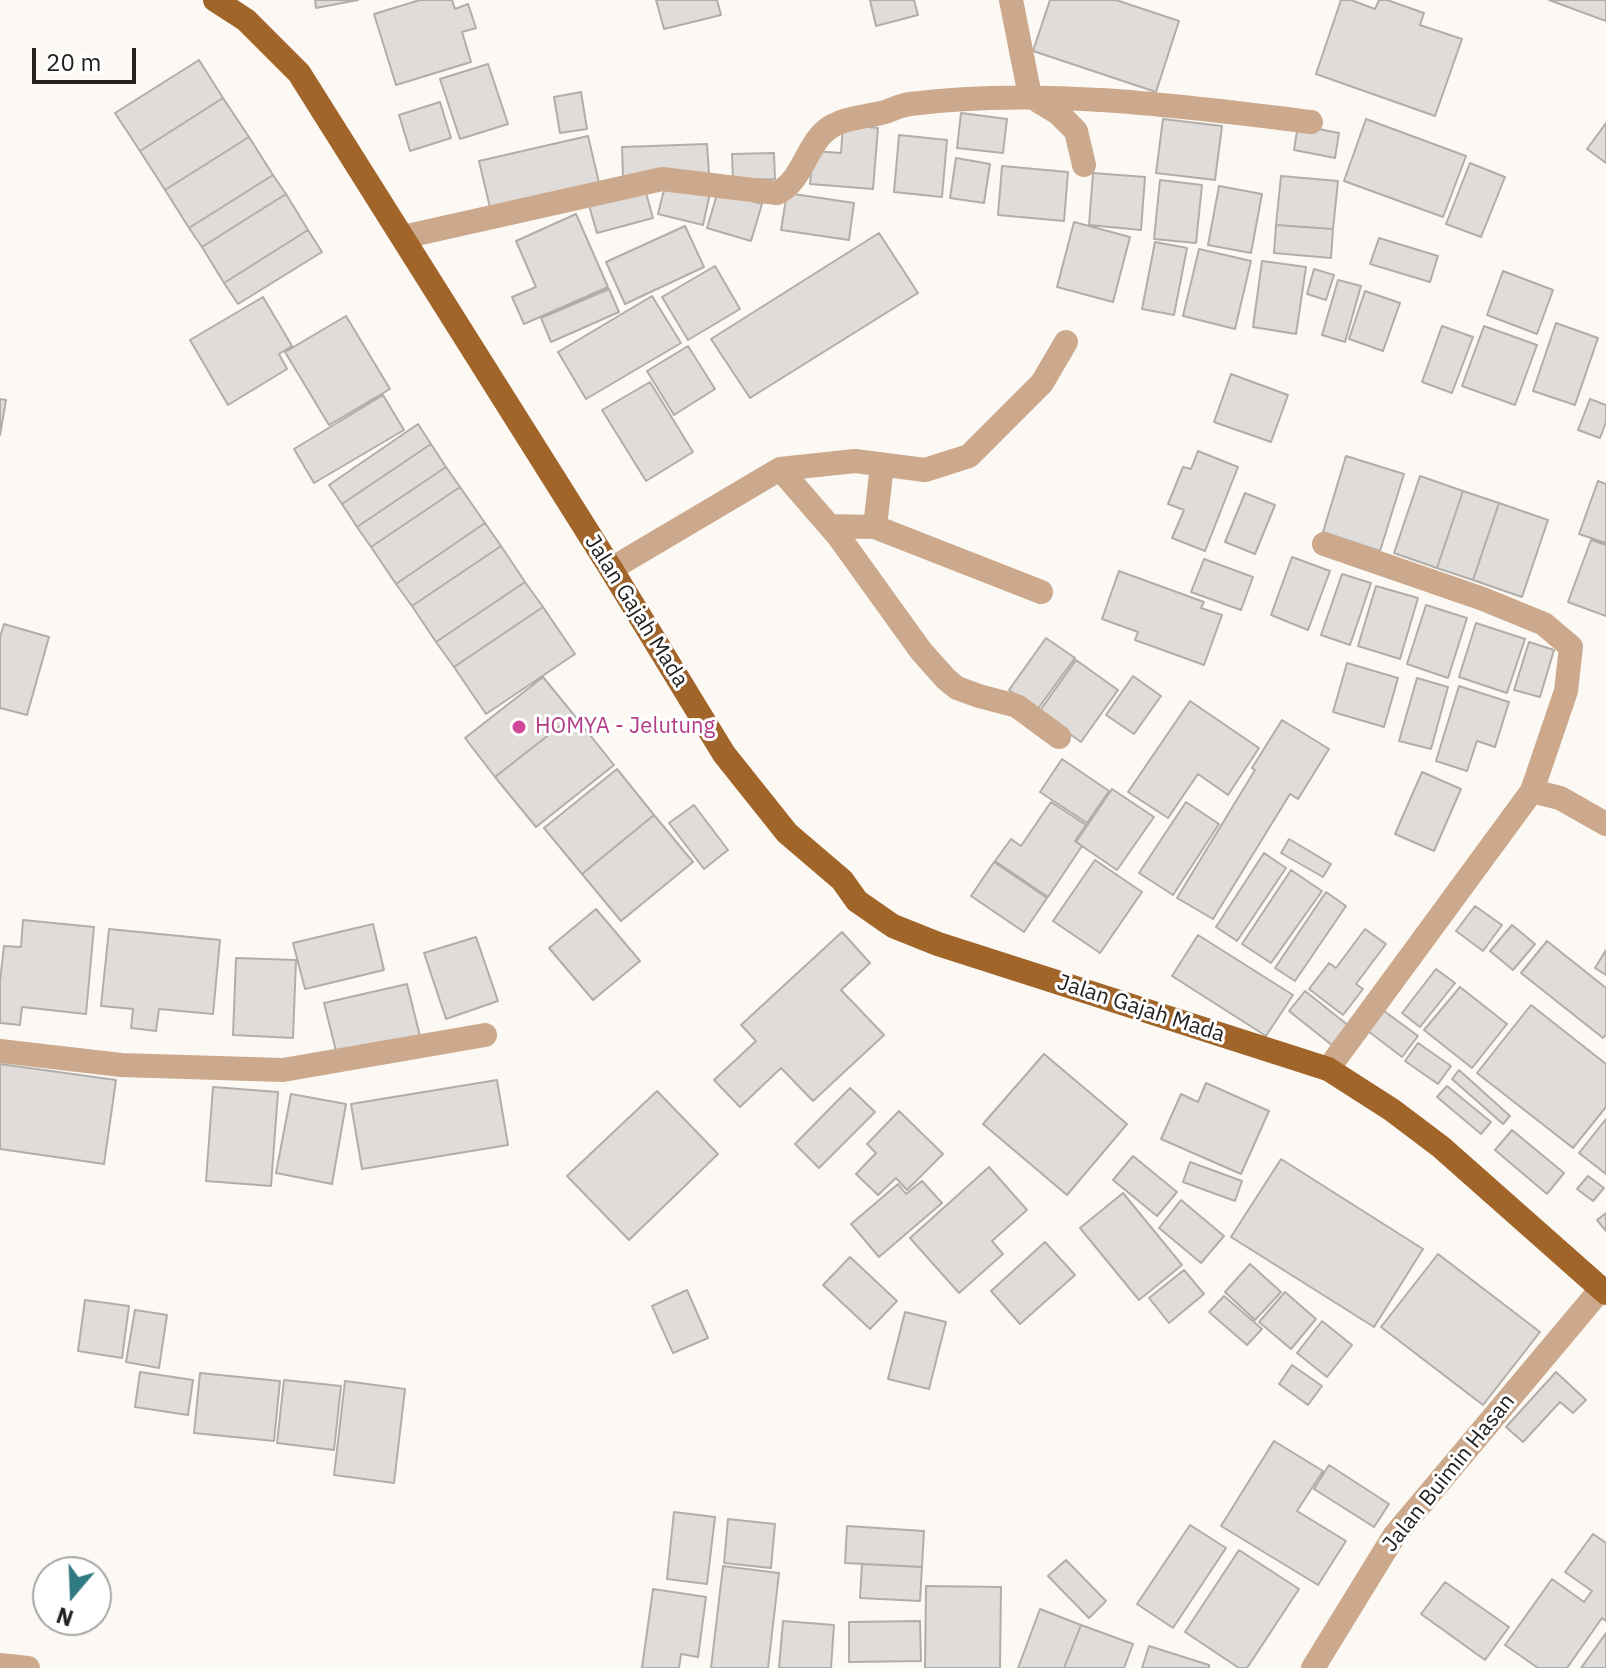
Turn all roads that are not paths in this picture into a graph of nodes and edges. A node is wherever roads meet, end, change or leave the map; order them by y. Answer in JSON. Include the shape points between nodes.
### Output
{"nodes":[{"id":1,"x":215,"y":0,"type":"edge"},
{"id":2,"x":1011,"y":0,"type":"edge"},
{"id":3,"x":1030,"y":96,"type":"junction"},
{"id":4,"x":1311,"y":122,"type":"dead end"},
{"id":5,"x":1084,"y":165,"type":"dead end"},
{"id":6,"x":403,"y":237,"type":"junction"},
{"id":7,"x":1066,"y":342,"type":"dead end"},
{"id":8,"x":882,"y":465,"type":"junction"},
{"id":9,"x":780,"y":469,"type":"junction"},
{"id":10,"x":830,"y":526,"type":"junction"},
{"id":11,"x":875,"y":527,"type":"junction"},
{"id":12,"x":1324,"y":544,"type":"dead end"},
{"id":13,"x":611,"y":569,"type":"junction"},
{"id":14,"x":1041,"y":592,"type":"dead end"},
{"id":15,"x":1059,"y":737,"type":"dead end"},
{"id":16,"x":1532,"y":791,"type":"junction"},
{"id":17,"x":1606,"y":824,"type":"edge"},
{"id":18,"x":485,"y":1035,"type":"dead end"},
{"id":19,"x":0,"y":1051,"type":"edge"},
{"id":20,"x":1328,"y":1069,"type":"junction"},
{"id":21,"x":1604,"y":1291,"type":"edge"},
{"id":22,"x":0,"y":1665,"type":"edge"},
{"id":23,"x":28,"y":1668,"type":"edge"},
{"id":24,"x":1313,"y":1668,"type":"edge"}],
"edges":[{"from":1,"to":6,"type":"main road","name":"Jalan Gajah Mada","via":[[246,20],[299,73]]},
{"from":2,"to":3,"type":"street"},
{"from":3,"to":4,"type":"street"},
{"from":3,"to":5,"type":"street","via":[[1076,131]]},
{"from":3,"to":6,"type":"street","via":[[907,104],[845,120],[830,126],[789,187],[777,193],[662,179]]},
{"from":6,"to":13,"type":"main road","name":"Jalan Gajah Mada"},
{"from":7,"to":8,"type":"street","via":[[1042,383],[969,456],[925,470]]},
{"from":8,"to":9,"type":"street","via":[[855,461]]},
{"from":8,"to":11,"type":"street"},
{"from":9,"to":10,"type":"street"},
{"from":9,"to":13,"type":"street"},
{"from":10,"to":11,"type":"street"},
{"from":10,"to":15,"type":"street","via":[[946,679],[957,688],[1017,706]]},
{"from":11,"to":14,"type":"street"},
{"from":12,"to":16,"type":"street","via":[[1544,624],[1571,647],[1566,691]]},
{"from":13,"to":20,"type":"main road","name":"Jalan Gajah Mada","via":[[724,754],[787,833],[842,880],[857,901],[893,926],[938,944]]},
{"from":16,"to":17,"type":"street","via":[[1560,798]]},
{"from":16,"to":20,"type":"street"},
{"from":18,"to":19,"type":"street","via":[[283,1070],[121,1065]]},
{"from":20,"to":21,"type":"main road","name":"Jalan Gajah Mada","via":[[1441,1147]]},
{"from":21,"to":24,"type":"street","name":"Jalan Buimin Hasan","via":[[1394,1536]]},
{"from":22,"to":23,"type":"street"}]}
